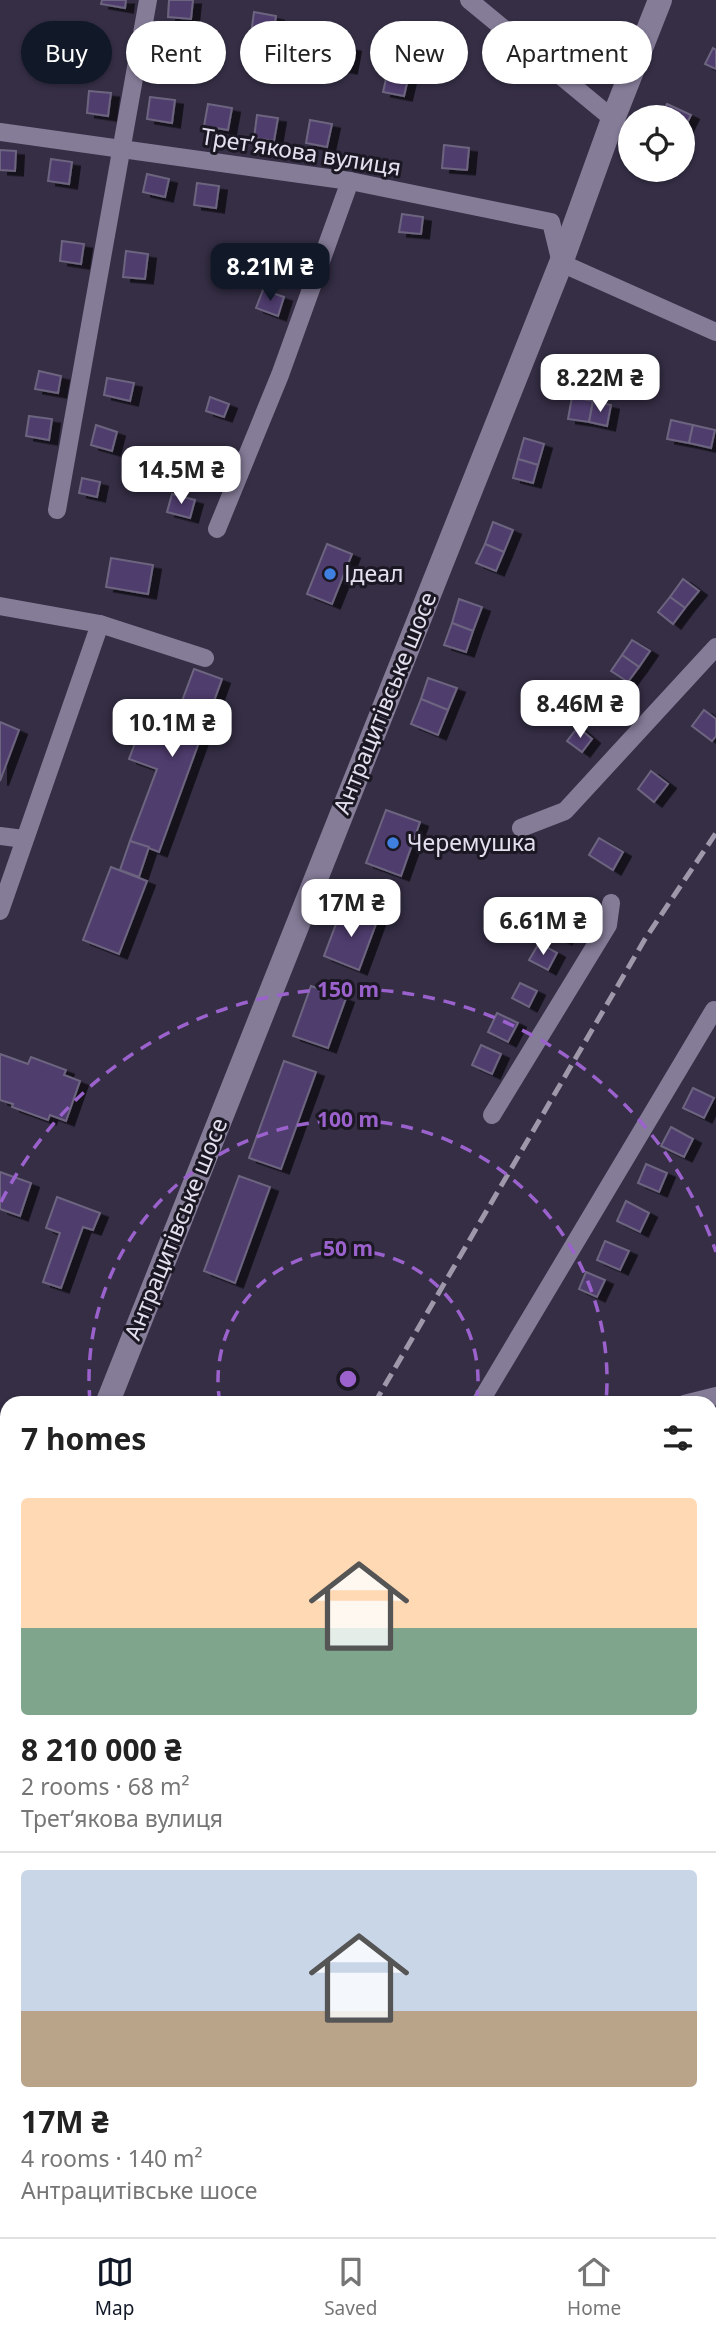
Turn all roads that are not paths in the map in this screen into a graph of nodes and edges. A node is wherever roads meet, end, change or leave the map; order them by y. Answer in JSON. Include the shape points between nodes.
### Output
{"nodes":[{"id":1,"x":148,"y":0,"type":"edge"},
{"id":2,"x":469,"y":0,"type":"edge"},
{"id":3,"x":660,"y":0,"type":"edge"},
{"id":4,"x":613,"y":119,"type":"junction"},
{"id":5,"x":0,"y":132,"type":"edge"},
{"id":6,"x":120,"y":150,"type":"junction"},
{"id":7,"x":350,"y":181,"type":"junction"},
{"id":8,"x":561,"y":263,"type":"junction"},
{"id":9,"x":715,"y":329,"type":"edge"},
{"id":10,"x":57,"y":510,"type":"dead end"},
{"id":11,"x":217,"y":530,"type":"dead end"},
{"id":12,"x":0,"y":606,"type":"edge"},
{"id":13,"x":100,"y":624,"type":"junction"},
{"id":14,"x":716,"y":647,"type":"edge"},
{"id":15,"x":205,"y":658,"type":"dead end"},
{"id":16,"x":521,"y":828,"type":"dead end"},
{"id":17,"x":0,"y":836,"type":"edge"},
{"id":18,"x":24,"y":839,"type":"junction"},
{"id":19,"x":611,"y":902,"type":"dead end"},
{"id":20,"x":0,"y":911,"type":"edge"},
{"id":21,"x":714,"y":1010,"type":"dead end"},
{"id":22,"x":492,"y":1115,"type":"dead end"},
{"id":23,"x":110,"y":1396,"type":"edge"},
{"id":24,"x":483,"y":1396,"type":"edge"}],
"edges":[{"from":1,"to":6,"type":"street"},
{"from":2,"to":4,"type":"street"},
{"from":3,"to":4,"type":"main road","name":"Антрацитівське шосе"},
{"from":4,"to":8,"type":"main road","name":"Антрацитівське шосе"},
{"from":5,"to":6,"type":"street","name":"Третʼякова вулиця"},
{"from":6,"to":7,"type":"street","name":"Третʼякова вулиця"},
{"from":6,"to":10,"type":"street"},
{"from":7,"to":8,"type":"street","name":"Третʼякова вулиця","via":[[551,222]]},
{"from":7,"to":11,"type":"street","via":[[280,375]]},
{"from":8,"to":9,"type":"street"},
{"from":8,"to":23,"type":"main road","name":"Антрацитівське шосе"},
{"from":12,"to":13,"type":"street"},
{"from":13,"to":15,"type":"street"},
{"from":13,"to":18,"type":"street"},
{"from":14,"to":16,"type":"street","via":[[565,811]]},
{"from":17,"to":18,"type":"street"},
{"from":18,"to":20,"type":"street"},
{"from":19,"to":22,"type":"street","via":[[608,925]]},
{"from":21,"to":24,"type":"street"}]}
